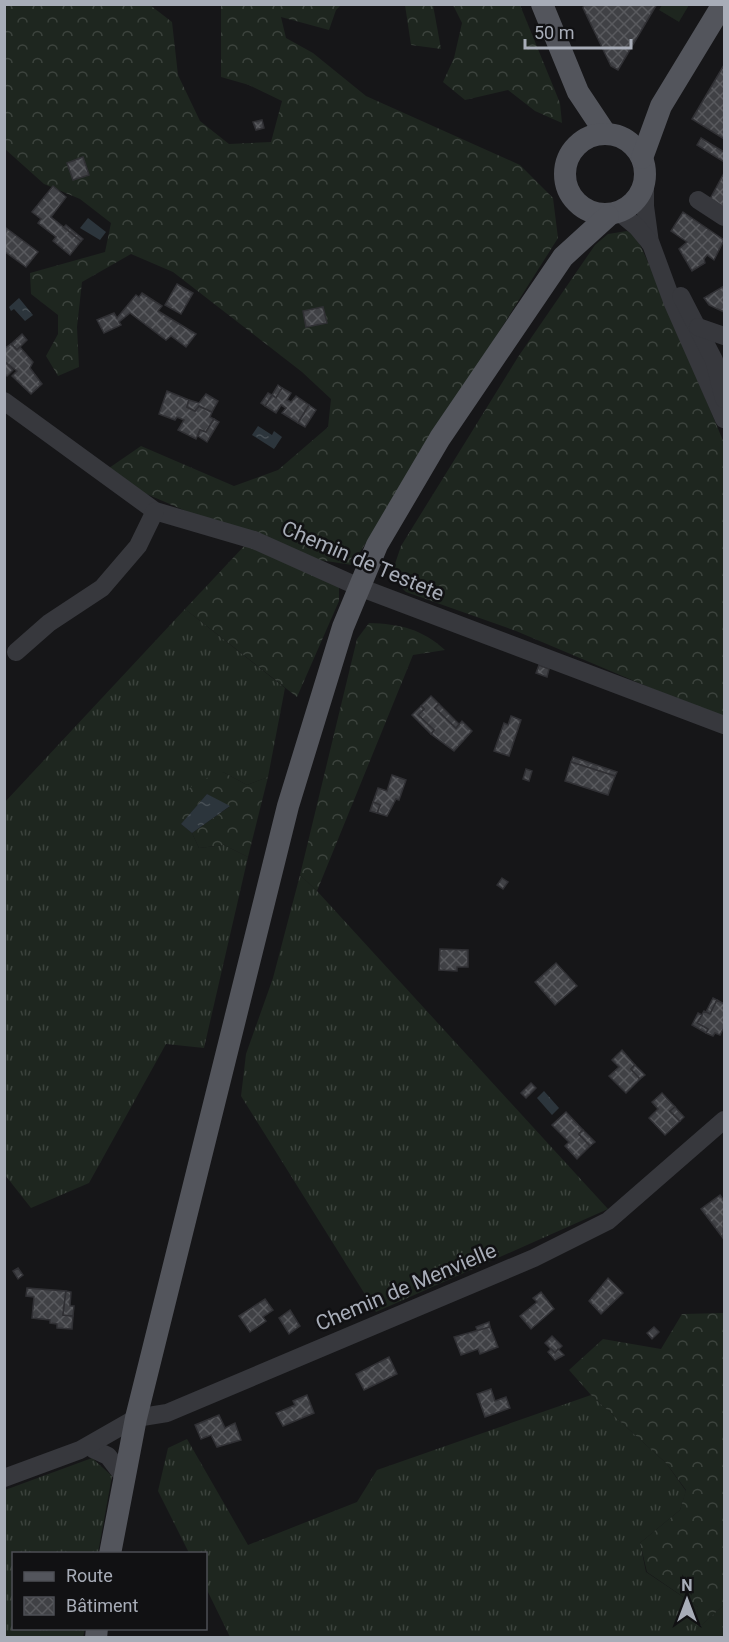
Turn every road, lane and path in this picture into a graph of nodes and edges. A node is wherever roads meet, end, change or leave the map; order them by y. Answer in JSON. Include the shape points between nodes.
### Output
{"nodes":[{"id":1,"x":542,"y":4,"type":"edge"},
{"id":2,"x":723,"y":4,"type":"edge"},
{"id":3,"x":578,"y":92,"type":"junction"},
{"id":4,"x":661,"y":106,"type":"junction"},
{"id":5,"x":611,"y":134,"type":"junction"},
{"id":6,"x":580,"y":142,"type":"junction"},
{"id":7,"x":642,"y":158,"type":"junction"},
{"id":8,"x":645,"y":181,"type":"junction"},
{"id":9,"x":572,"y":199,"type":"junction"},
{"id":10,"x":698,"y":200,"type":"dead end"},
{"id":11,"x":614,"y":214,"type":"junction"},
{"id":12,"x":724,"y":217,"type":"edge"},
{"id":13,"x":651,"y":244,"type":"junction"},
{"id":14,"x":563,"y":257,"type":"junction"},
{"id":15,"x":662,"y":269,"type":"junction"},
{"id":16,"x":698,"y":327,"type":"junction"},
{"id":17,"x":724,"y":336,"type":"edge"},
{"id":18,"x":713,"y":360,"type":"edge"},
{"id":19,"x":724,"y":399,"type":"edge"},
{"id":20,"x":4,"y":401,"type":"edge"},
{"id":21,"x":724,"y":419,"type":"edge"},
{"id":22,"x":155,"y":511,"type":"junction"},
{"id":23,"x":359,"y":586,"type":"junction"},
{"id":24,"x":16,"y":652,"type":"dead end"},
{"id":25,"x":724,"y":725,"type":"edge"},
{"id":26,"x":724,"y":1120,"type":"edge"},
{"id":27,"x":134,"y":1427,"type":"junction"},
{"id":28,"x":86,"y":1449,"type":"junction"},
{"id":29,"x":124,"y":1477,"type":"junction"},
{"id":30,"x":4,"y":1478,"type":"edge"},
{"id":31,"x":110,"y":1552,"type":"edge"}],
"edges":[{"from":1,"to":3,"type":"main road"},
{"from":2,"to":4,"type":"main road"},
{"from":3,"to":5,"type":"main road"},
{"from":3,"to":6,"type":"main road"},
{"from":4,"to":5,"type":"main road","via":[[640,124]]},
{"from":4,"to":7,"type":"main road"},
{"from":5,"to":6,"type":"main road"},
{"from":5,"to":7,"type":"main road","via":[[636,148]]},
{"from":6,"to":9,"type":"main road","via":[[564,169]]},
{"from":7,"to":8,"type":"main road"},
{"from":8,"to":11,"type":"main road","via":[[636,200]]},
{"from":8,"to":13,"type":"street"},
{"from":9,"to":11,"type":"main road","via":[[591,212]]},
{"from":9,"to":14,"type":"main road","via":[[572,225]]},
{"from":10,"to":12,"type":"street"},
{"from":11,"to":13,"type":"street","via":[[637,227]]},
{"from":11,"to":14,"type":"main road"},
{"from":13,"to":15,"type":"street"},
{"from":14,"to":23,"type":"main road","via":[[440,438],[377,545]]},
{"from":15,"to":16,"type":"street"},
{"from":15,"to":18,"type":"street"},
{"from":16,"to":17,"type":"street"},
{"from":16,"to":18,"type":"street"},
{"from":18,"to":19,"type":"street"},
{"from":18,"to":21,"type":"street"},
{"from":20,"to":22,"type":"street","name":"Chemin de Testete"},
{"from":22,"to":23,"type":"street","name":"Chemin de Testete","via":[[254,540]]},
{"from":22,"to":24,"type":"street","via":[[138,546],[102,588],[49,622]]},
{"from":23,"to":25,"type":"street","name":"Chemin de Testete"},
{"from":23,"to":27,"type":"main road","via":[[288,806]]},
{"from":26,"to":27,"type":"street","name":"Chemin de Menvielle","via":[[608,1221],[534,1258]]},
{"from":27,"to":28,"type":"street","name":"Chemin de Menvielle"},
{"from":27,"to":29,"type":"main road"},
{"from":28,"to":29,"type":"street","via":[[108,1455]]},
{"from":28,"to":30,"type":"street","name":"Chemin de Menvielle"},
{"from":29,"to":31,"type":"main road"}]}
